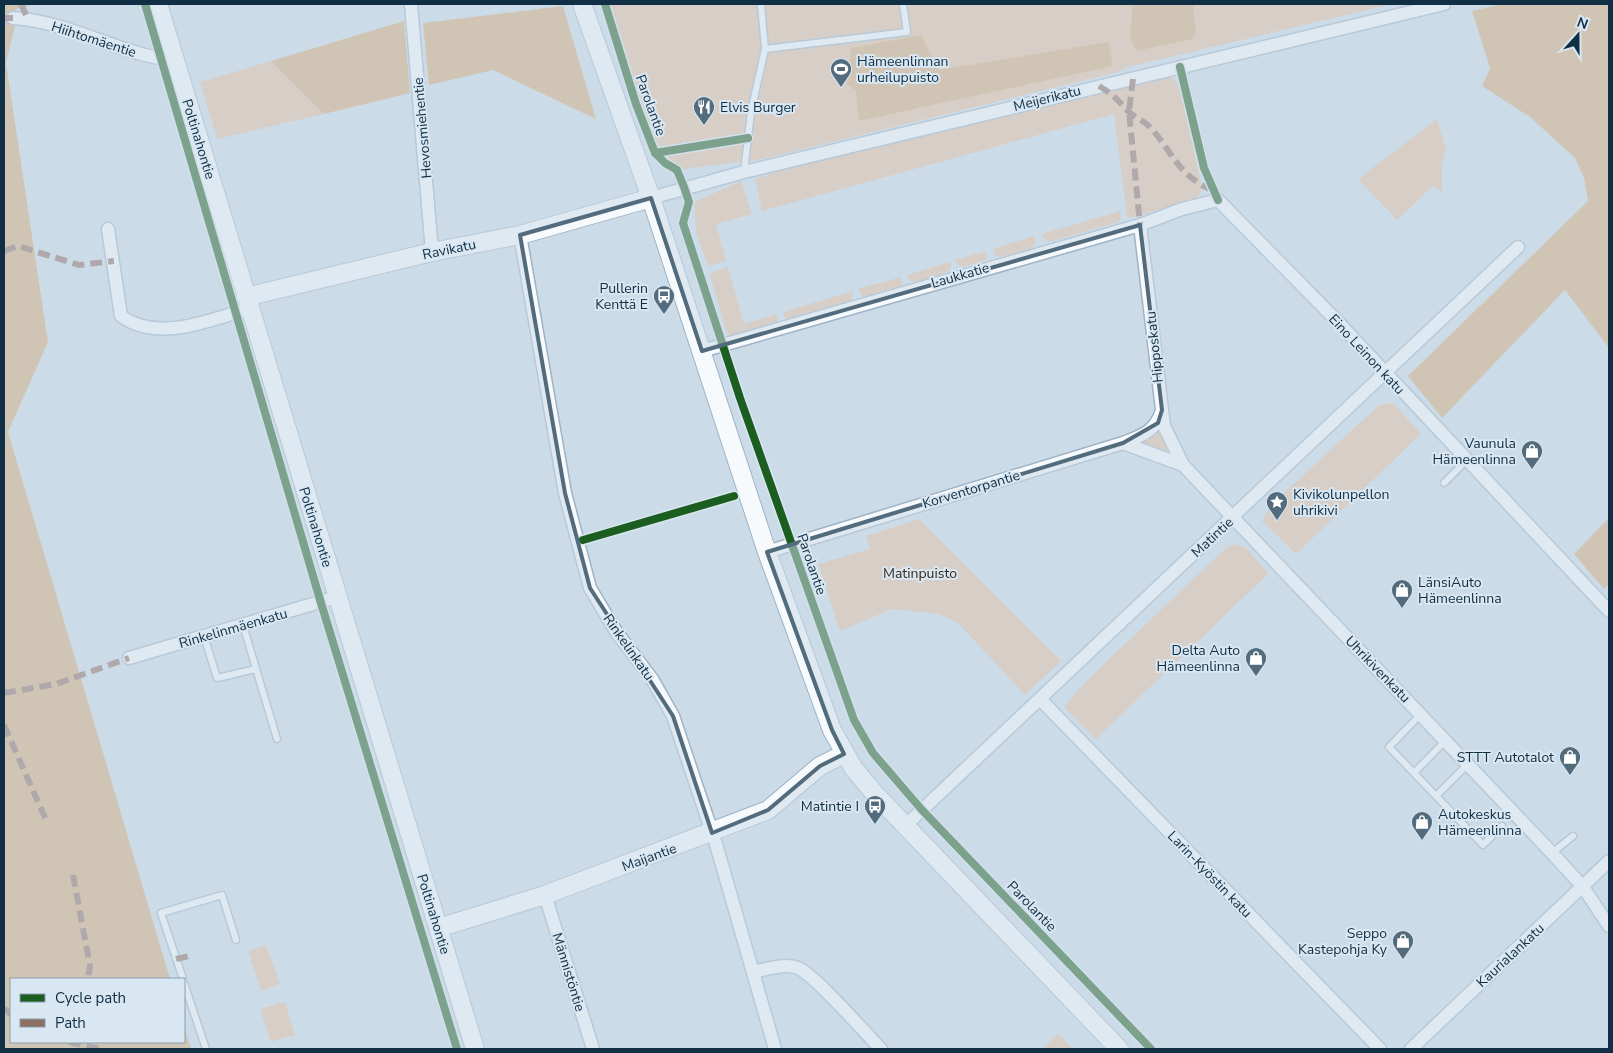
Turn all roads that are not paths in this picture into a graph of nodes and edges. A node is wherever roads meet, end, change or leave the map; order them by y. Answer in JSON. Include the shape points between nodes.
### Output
{"nodes":[{"id":1,"x":158,"y":4,"type":"edge"},
{"id":2,"x":411,"y":4,"type":"edge"},
{"id":3,"x":582,"y":4,"type":"edge"},
{"id":4,"x":761,"y":4,"type":"edge"},
{"id":5,"x":903,"y":4,"type":"edge"},
{"id":6,"x":1444,"y":4,"type":"edge"},
{"id":7,"x":13,"y":18,"type":"dead end"},
{"id":8,"x":765,"y":49,"type":"junction"},
{"id":9,"x":175,"y":62,"type":"junction"},
{"id":10,"x":744,"y":172,"type":"junction"},
{"id":11,"x":651,"y":198,"type":"junction"},
{"id":12,"x":1218,"y":200,"type":"joint"},
{"id":13,"x":1140,"y":225,"type":"junction"},
{"id":14,"x":108,"y":229,"type":"dead end"},
{"id":15,"x":520,"y":235,"type":"junction"},
{"id":16,"x":1518,"y":247,"type":"dead end"},
{"id":17,"x":432,"y":252,"type":"junction"},
{"id":18,"x":248,"y":303,"type":"junction"},
{"id":19,"x":702,"y":351,"type":"junction"},
{"id":20,"x":1385,"y":373,"type":"junction"},
{"id":21,"x":1162,"y":410,"type":"junction"},
{"id":22,"x":1123,"y":443,"type":"junction"},
{"id":23,"x":1466,"y":460,"type":"junction"},
{"id":24,"x":1183,"y":465,"type":"junction"},
{"id":25,"x":1444,"y":483,"type":"dead end"},
{"id":26,"x":1233,"y":517,"type":"junction"},
{"id":27,"x":767,"y":552,"type":"junction"},
{"id":28,"x":338,"y":598,"type":"junction"},
{"id":29,"x":1609,"y":611,"type":"edge"},
{"id":30,"x":243,"y":625,"type":"junction"},
{"id":31,"x":204,"y":636,"type":"junction"},
{"id":32,"x":129,"y":658,"type":"dead end"},
{"id":33,"x":256,"y":669,"type":"junction"},
{"id":34,"x":1040,"y":699,"type":"junction"},
{"id":35,"x":1422,"y":714,"type":"junction"},
{"id":36,"x":277,"y":739,"type":"dead end"},
{"id":37,"x":1446,"y":740,"type":"junction"},
{"id":38,"x":844,"y":754,"type":"junction"},
{"id":39,"x":1468,"y":764,"type":"junction"},
{"id":40,"x":1414,"y":773,"type":"junction"},
{"id":41,"x":1436,"y":796,"type":"junction"},
{"id":42,"x":905,"y":826,"type":"junction"},
{"id":43,"x":1502,"y":826,"type":"dead end"},
{"id":44,"x":712,"y":833,"type":"junction"},
{"id":45,"x":1573,"y":836,"type":"dead end"},
{"id":46,"x":1552,"y":852,"type":"junction"},
{"id":47,"x":1609,"y":862,"type":"edge"},
{"id":48,"x":1583,"y":887,"type":"junction"},
{"id":49,"x":545,"y":895,"type":"junction"},
{"id":50,"x":1609,"y":926,"type":"edge"},
{"id":51,"x":438,"y":928,"type":"junction"},
{"id":52,"x":236,"y":940,"type":"dead end"},
{"id":53,"x":753,"y":972,"type":"junction"},
{"id":54,"x":182,"y":978,"type":"edge"},
{"id":55,"x":185,"y":987,"type":"edge"},
{"id":56,"x":206,"y":1049,"type":"edge"},
{"id":57,"x":475,"y":1049,"type":"edge"},
{"id":58,"x":593,"y":1049,"type":"edge"},
{"id":59,"x":775,"y":1049,"type":"edge"},
{"id":60,"x":881,"y":1049,"type":"edge"},
{"id":61,"x":1119,"y":1049,"type":"edge"},
{"id":62,"x":1380,"y":1049,"type":"edge"},
{"id":63,"x":1411,"y":1049,"type":"edge"}],
"edges":[{"from":1,"to":9,"type":"main road","name":"Poltinahontie"},
{"from":2,"to":17,"type":"street","name":"Hevosmiehentie"},
{"from":3,"to":11,"type":"main road"},
{"from":4,"to":8,"type":"lane"},
{"from":5,"to":8,"type":"lane","via":[[907,32]]},
{"from":6,"to":10,"type":"street","name":"Meijerikatu"},
{"from":7,"to":9,"type":"street","name":"Hiihtomäentie","via":[[81,32],[139,54]]},
{"from":8,"to":10,"type":"lane","via":[[751,112]]},
{"from":9,"to":18,"type":"main road","name":"Poltinahontie"},
{"from":10,"to":11,"type":"street","name":"Meijerikatu"},
{"from":11,"to":15,"type":"main road","name":"Ravikatu"},
{"from":11,"to":19,"type":"main road"},
{"from":12,"to":13,"type":"street","name":"Laukkatie"},
{"from":12,"to":20,"type":"street","name":"Eino Leinon katu"},
{"from":13,"to":19,"type":"street","name":"Laukkatie"},
{"from":13,"to":21,"type":"street","name":"Hipposkatu"},
{"from":14,"to":18,"type":"street","via":[[121,316],[132,324],[170,328],[192,326]]},
{"from":15,"to":17,"type":"main road","name":"Ravikatu"},
{"from":15,"to":44,"type":"street","name":"Rinkelinkatu","via":[[565,493],[590,588],[617,632],[652,678],[673,716]]},
{"from":16,"to":20,"type":"street","name":"Matintie"},
{"from":17,"to":18,"type":"main road","name":"Ravikatu"},
{"from":18,"to":28,"type":"main road","name":"Poltinahontie"},
{"from":19,"to":27,"type":"main road"},
{"from":20,"to":23,"type":"street","name":"Eino Leinon katu"},
{"from":20,"to":26,"type":"street","name":"Matintie"},
{"from":21,"to":22,"type":"street","name":"Korventorpantie","via":[[1158,424],[1145,434]]},
{"from":21,"to":24,"type":"street","name":"Hipposkatu","via":[[1164,426]]},
{"from":22,"to":24,"type":"street","name":"Uhrikivenkatu"},
{"from":22,"to":27,"type":"street","name":"Korventorpantie"},
{"from":23,"to":25,"type":"lane"},
{"from":23,"to":29,"type":"street","name":"Eino Leinon katu"},
{"from":24,"to":26,"type":"street","name":"Uhrikivenkatu"},
{"from":26,"to":34,"type":"street","name":"Matintie"},
{"from":26,"to":35,"type":"street","name":"Uhrikivenkatu"},
{"from":27,"to":38,"type":"main road","via":[[832,730]]},
{"from":28,"to":30,"type":"street","name":"Rinkelinmäenkatu"},
{"from":28,"to":51,"type":"main road","name":"Poltinahontie"},
{"from":30,"to":31,"type":"street","name":"Rinkelinmäenkatu"},
{"from":30,"to":33,"type":"lane"},
{"from":31,"to":32,"type":"street","name":"Rinkelinmäenkatu"},
{"from":31,"to":33,"type":"lane","via":[[217,678]]},
{"from":33,"to":36,"type":"lane"},
{"from":34,"to":42,"type":"street","name":"Matintie"},
{"from":34,"to":62,"type":"street","name":"Larin-Kyöstin katu"},
{"from":35,"to":37,"type":"street","name":"Uhrikivenkatu"},
{"from":35,"to":40,"type":"lane","via":[[1389,747]]},
{"from":37,"to":39,"type":"street","name":"Uhrikivenkatu"},
{"from":37,"to":40,"type":"lane"},
{"from":38,"to":42,"type":"main road"},
{"from":38,"to":44,"type":"main road","name":"Maijantie","via":[[820,766],[768,810]]},
{"from":39,"to":41,"type":"lane"},
{"from":39,"to":46,"type":"street","name":"Uhrikivenkatu"},
{"from":40,"to":41,"type":"lane"},
{"from":41,"to":43,"type":"lane","via":[[1483,845]]},
{"from":42,"to":61,"type":"main road"},
{"from":44,"to":49,"type":"main road","name":"Maijantie"},
{"from":44,"to":53,"type":"street","name":"Rinkelinkatu"},
{"from":45,"to":46,"type":"lane"},
{"from":46,"to":48,"type":"street","name":"Uhrikivenkatu"},
{"from":47,"to":48,"type":"street","name":"Kaurialankatu"},
{"from":48,"to":50,"type":"street","name":"Uhrikivenkatu"},
{"from":48,"to":63,"type":"street","name":"Kaurialankatu"},
{"from":49,"to":51,"type":"main road","name":"Maijantie"},
{"from":49,"to":58,"type":"street","name":"Männistöntie"},
{"from":51,"to":57,"type":"main road","name":"Poltinahontie"},
{"from":52,"to":54,"type":"lane","via":[[222,895],[160,913]]},
{"from":53,"to":59,"type":"street","name":"Rinkelinkatu"},
{"from":53,"to":60,"type":"street","via":[[780,966],[799,968]]},
{"from":55,"to":56,"type":"lane"}]}
